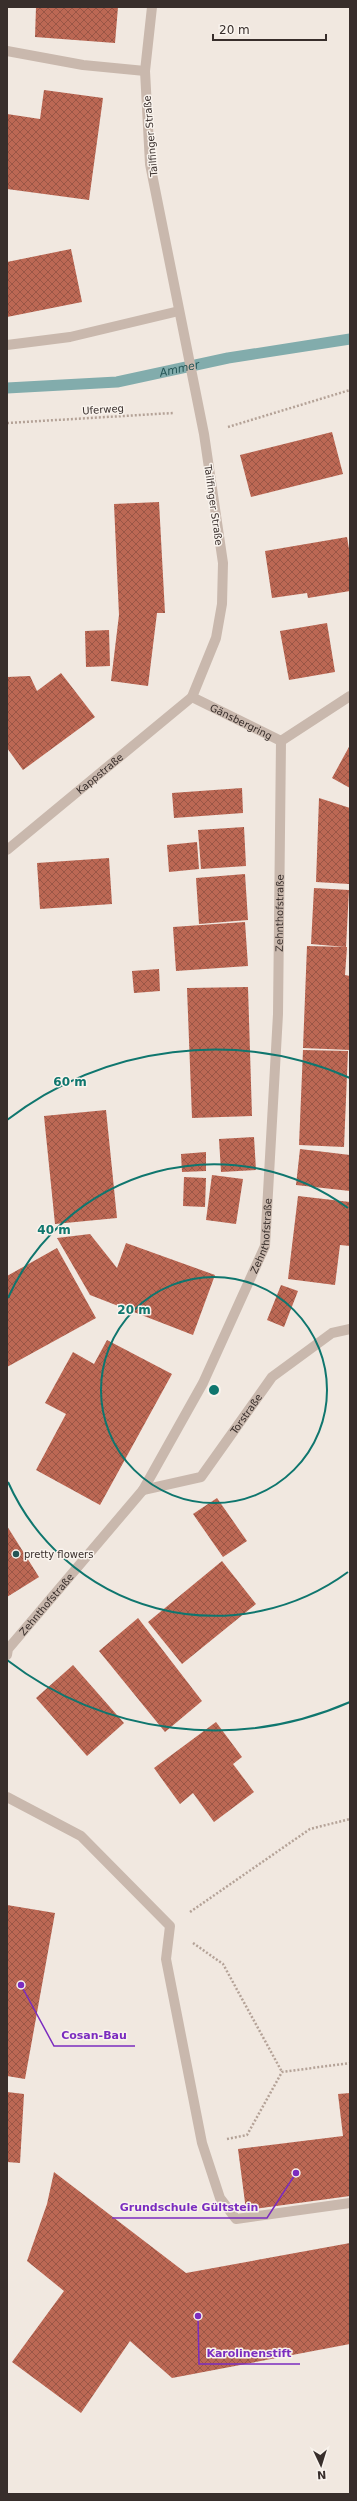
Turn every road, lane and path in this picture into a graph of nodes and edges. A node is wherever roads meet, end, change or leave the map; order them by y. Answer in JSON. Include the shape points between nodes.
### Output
{"nodes":[{"id":1,"x":152,"y":7,"type":"edge"},
{"id":2,"x":7,"y":51,"type":"edge"},
{"id":3,"x":145,"y":71,"type":"junction"},
{"id":4,"x":178,"y":311,"type":"junction"},
{"id":5,"x":7,"y":345,"type":"edge"},
{"id":6,"x":350,"y":390,"type":"edge"},
{"id":7,"x":200,"y":411,"type":"junction"},
{"id":8,"x":7,"y":423,"type":"edge"},
{"id":9,"x":204,"y":434,"type":"junction"},
{"id":10,"x":350,"y":696,"type":"edge"},
{"id":11,"x":192,"y":697,"type":"junction"},
{"id":12,"x":281,"y":741,"type":"junction"},
{"id":13,"x":7,"y":850,"type":"edge"},
{"id":14,"x":350,"y":1329,"type":"edge"},
{"id":15,"x":143,"y":1490,"type":"junction"},
{"id":16,"x":7,"y":1651,"type":"edge"},
{"id":17,"x":7,"y":1797,"type":"edge"},
{"id":18,"x":350,"y":1819,"type":"edge"},
{"id":19,"x":170,"y":1926,"type":"junction"},
{"id":20,"x":350,"y":2063,"type":"edge"},
{"id":21,"x":282,"y":2072,"type":"junction"},
{"id":22,"x":202,"y":2143,"type":"junction"},
{"id":23,"x":350,"y":2203,"type":"edge"}],
"edges":[{"from":1,"to":3,"type":"street","name":"Tailfinger Straße"},
{"from":2,"to":3,"type":"street","via":[[83,65]]},
{"from":3,"to":4,"type":"street","name":"Tailfinger Straße","via":[[150,164]]},
{"from":4,"to":5,"type":"street","via":[[70,337]]},
{"from":4,"to":7,"type":"street","name":"Tailfinger Straße"},
{"from":6,"to":9,"type":"path"},
{"from":7,"to":8,"type":"path","name":"Uferweg"},
{"from":7,"to":9,"type":"street","name":"Tailfinger Straße"},
{"from":9,"to":11,"type":"street","name":"Tailfinger Straße","via":[[223,563],[222,604],[216,638]]},
{"from":10,"to":12,"type":"street","name":"Gänsbergring"},
{"from":11,"to":12,"type":"street","name":"Gänsbergring"},
{"from":11,"to":13,"type":"street","name":"Kappstraße"},
{"from":12,"to":15,"type":"street","name":"Zehnthofstraße","via":[[278,1014],[265,1246],[203,1383]]},
{"from":14,"to":15,"type":"street","name":"Torstraße","via":[[332,1333],[272,1377],[201,1478]]},
{"from":15,"to":16,"type":"street","name":"Zehnthofstraße"},
{"from":17,"to":19,"type":"street","via":[[81,1836]]},
{"from":18,"to":19,"type":"path","via":[[310,1829]]},
{"from":19,"to":21,"type":"path","via":[[223,1964]]},
{"from":19,"to":22,"type":"street","via":[[166,1959]]},
{"from":20,"to":21,"type":"path"},
{"from":21,"to":22,"type":"path","via":[[247,2135]]},
{"from":22,"to":23,"type":"street","via":[[220,2198],[236,2219]]}]}
